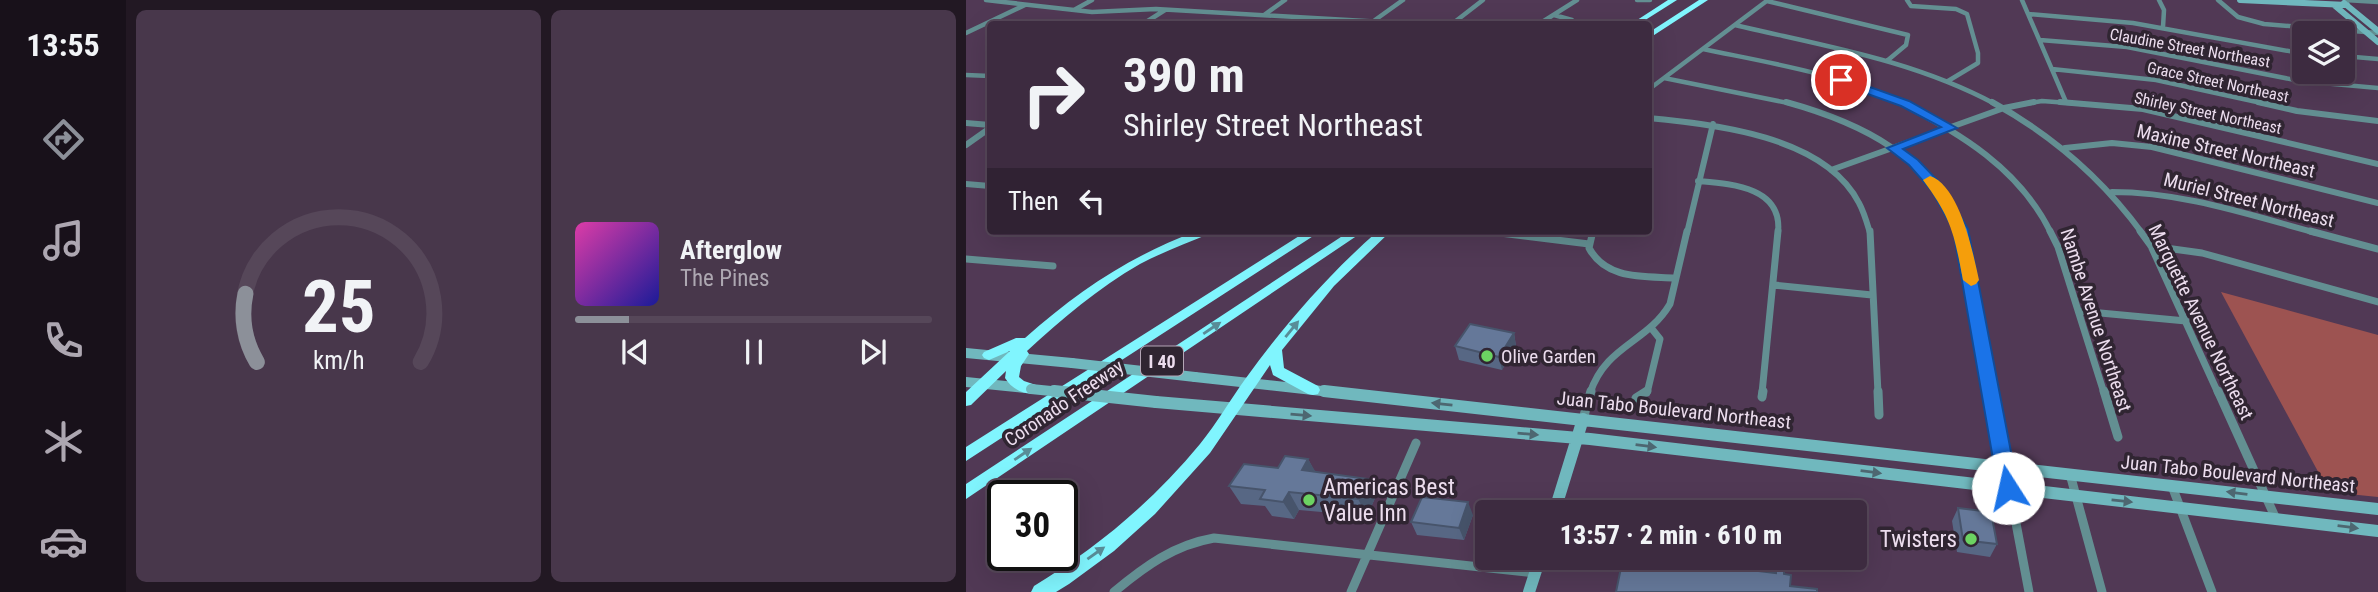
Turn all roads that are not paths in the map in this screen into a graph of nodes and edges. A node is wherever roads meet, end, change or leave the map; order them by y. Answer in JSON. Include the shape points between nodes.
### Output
{"nodes":[{"id":1,"x":986,"y":0,"type":"edge"},
{"id":2,"x":1092,"y":0,"type":"edge"},
{"id":3,"x":1285,"y":0,"type":"edge"},
{"id":4,"x":1403,"y":0,"type":"edge"},
{"id":5,"x":1483,"y":0,"type":"edge"},
{"id":6,"x":1577,"y":0,"type":"edge"},
{"id":7,"x":1637,"y":0,"type":"edge"},
{"id":8,"x":1650,"y":0,"type":"edge"},
{"id":9,"x":1673,"y":0,"type":"edge"},
{"id":10,"x":1704,"y":0,"type":"edge"},
{"id":11,"x":1768,"y":0,"type":"edge"},
{"id":12,"x":1907,"y":0,"type":"edge"},
{"id":13,"x":2022,"y":0,"type":"edge"},
{"id":14,"x":2159,"y":0,"type":"edge"},
{"id":15,"x":2218,"y":0,"type":"edge"},
{"id":16,"x":2240,"y":0,"type":"edge"},
{"id":17,"x":2339,"y":2,"type":"edge"},
{"id":18,"x":2378,"y":2,"type":"edge"},
{"id":19,"x":1026,"y":5,"type":"junction"},
{"id":20,"x":1166,"y":9,"type":"junction"},
{"id":21,"x":1073,"y":10,"type":"junction"},
{"id":22,"x":2028,"y":13,"type":"junction"},
{"id":23,"x":1264,"y":15,"type":"junction"},
{"id":24,"x":1554,"y":15,"type":"junction"},
{"id":25,"x":992,"y":21,"type":"edge"},
{"id":26,"x":1148,"y":21,"type":"edge"},
{"id":27,"x":1346,"y":21,"type":"edge"},
{"id":28,"x":1376,"y":21,"type":"edge"},
{"id":29,"x":1456,"y":21,"type":"edge"},
{"id":30,"x":1544,"y":21,"type":"edge"},
{"id":31,"x":1573,"y":21,"type":"edge"},
{"id":32,"x":1640,"y":21,"type":"edge"},
{"id":33,"x":987,"y":23,"type":"edge"},
{"id":34,"x":1735,"y":25,"type":"junction"},
{"id":35,"x":2163,"y":27,"type":"junction"},
{"id":36,"x":2366,"y":32,"type":"junction"},
{"id":37,"x":2378,"y":32,"type":"edge"},
{"id":38,"x":966,"y":33,"type":"edge"},
{"id":39,"x":1652,"y":34,"type":"edge"},
{"id":40,"x":2040,"y":40,"type":"junction"},
{"id":41,"x":2378,"y":42,"type":"edge"},
{"id":42,"x":1703,"y":49,"type":"junction"},
{"id":43,"x":2292,"y":52,"type":"edge"},
{"id":44,"x":2355,"y":58,"type":"edge"},
{"id":45,"x":2378,"y":59,"type":"edge"},
{"id":46,"x":1888,"y":60,"type":"junction"},
{"id":47,"x":2052,"y":69,"type":"junction"},
{"id":48,"x":966,"y":75,"type":"edge"},
{"id":49,"x":987,"y":76,"type":"edge"},
{"id":50,"x":1664,"y":78,"type":"junction"},
{"id":51,"x":1948,"y":81,"type":"junction"},
{"id":52,"x":1652,"y":87,"type":"edge"},
{"id":53,"x":2378,"y":88,"type":"edge"},
{"id":54,"x":2066,"y":102,"type":"junction"},
{"id":55,"x":2004,"y":108,"type":"junction"},
{"id":56,"x":1652,"y":118,"type":"edge"},
{"id":57,"x":2378,"y":121,"type":"edge"},
{"id":58,"x":966,"y":123,"type":"edge"},
{"id":59,"x":1713,"y":124,"type":"junction"},
{"id":60,"x":987,"y":126,"type":"edge"},
{"id":61,"x":1951,"y":128,"type":"junction"},
{"id":62,"x":987,"y":129,"type":"edge"},
{"id":63,"x":966,"y":145,"type":"edge"},
{"id":64,"x":1893,"y":148,"type":"junction"},
{"id":65,"x":2066,"y":148,"type":"junction"},
{"id":66,"x":2378,"y":164,"type":"edge"},
{"id":67,"x":1832,"y":170,"type":"junction"},
{"id":68,"x":1698,"y":181,"type":"junction"},
{"id":69,"x":966,"y":184,"type":"edge"},
{"id":70,"x":987,"y":186,"type":"edge"},
{"id":71,"x":2112,"y":192,"type":"junction"},
{"id":72,"x":2378,"y":203,"type":"edge"},
{"id":73,"x":1197,"y":235,"type":"edge"},
{"id":74,"x":1309,"y":235,"type":"edge"},
{"id":75,"x":1352,"y":235,"type":"edge"},
{"id":76,"x":1381,"y":235,"type":"edge"},
{"id":77,"x":1516,"y":235,"type":"edge"},
{"id":78,"x":1592,"y":235,"type":"edge"},
{"id":79,"x":1589,"y":244,"type":"junction"},
{"id":80,"x":2151,"y":246,"type":"junction"},
{"id":81,"x":1160,"y":249,"type":"junction"},
{"id":82,"x":2378,"y":249,"type":"edge"},
{"id":83,"x":966,"y":259,"type":"edge"},
{"id":84,"x":1053,"y":266,"type":"dead end"},
{"id":85,"x":1675,"y":278,"type":"junction"},
{"id":86,"x":1774,"y":285,"type":"junction"},
{"id":87,"x":1872,"y":295,"type":"junction"},
{"id":88,"x":2378,"y":302,"type":"edge"},
{"id":89,"x":2079,"y":311,"type":"junction"},
{"id":90,"x":2186,"y":321,"type":"junction"},
{"id":91,"x":1652,"y":329,"type":"junction"},
{"id":92,"x":1275,"y":350,"type":"junction"},
{"id":93,"x":966,"y":353,"type":"edge"},
{"id":94,"x":989,"y":355,"type":"junction"},
{"id":95,"x":1015,"y":358,"type":"junction"},
{"id":96,"x":966,"y":382,"type":"edge"},
{"id":97,"x":1250,"y":383,"type":"junction"},
{"id":98,"x":983,"y":384,"type":"junction"},
{"id":99,"x":1031,"y":389,"type":"junction"},
{"id":100,"x":1314,"y":390,"type":"junction"},
{"id":101,"x":1762,"y":397,"type":"dead end"},
{"id":102,"x":1636,"y":398,"type":"dead end"},
{"id":103,"x":966,"y":401,"type":"edge"},
{"id":104,"x":1233,"y":409,"type":"junction"},
{"id":105,"x":1879,"y":415,"type":"dead end"},
{"id":106,"x":1583,"y":419,"type":"junction"},
{"id":107,"x":2118,"y":437,"type":"dead end"},
{"id":108,"x":1578,"y":438,"type":"junction"},
{"id":109,"x":1416,"y":443,"type":"dead end"},
{"id":110,"x":1804,"y":444,"type":"junction"},
{"id":111,"x":966,"y":455,"type":"edge"},
{"id":112,"x":1804,"y":464,"type":"junction"},
{"id":113,"x":2005,"y":467,"type":"junction"},
{"id":114,"x":2070,"y":474,"type":"junction"},
{"id":115,"x":2171,"y":486,"type":"junction"},
{"id":116,"x":2008,"y":488,"type":"junction"},
{"id":117,"x":966,"y":492,"type":"edge"},
{"id":118,"x":2076,"y":496,"type":"junction"},
{"id":119,"x":2266,"y":496,"type":"junction"},
{"id":120,"x":1558,"y":500,"type":"edge"},
{"id":121,"x":2180,"y":507,"type":"junction"},
{"id":122,"x":2378,"y":509,"type":"edge"},
{"id":123,"x":2276,"y":519,"type":"junction"},
{"id":124,"x":2378,"y":531,"type":"edge"},
{"id":125,"x":1368,"y":554,"type":"junction"},
{"id":126,"x":1536,"y":570,"type":"edge"},
{"id":127,"x":1535,"y":573,"type":"junction"},
{"id":128,"x":1040,"y":592,"type":"edge"},
{"id":129,"x":1114,"y":592,"type":"edge"},
{"id":130,"x":1351,"y":592,"type":"edge"},
{"id":131,"x":1529,"y":592,"type":"edge"},
{"id":132,"x":2029,"y":592,"type":"edge"},
{"id":133,"x":2102,"y":592,"type":"edge"},
{"id":134,"x":2212,"y":592,"type":"edge"}],
"edges":[{"from":1,"to":19,"type":"street"},
{"from":2,"to":21,"type":"street"},
{"from":3,"to":23,"type":"street"},
{"from":4,"to":28,"type":"street"},
{"from":5,"to":29,"type":"street"},
{"from":6,"to":24,"type":"street"},
{"from":7,"to":8,"type":"street"},
{"from":9,"to":32,"type":"highway"},
{"from":10,"to":39,"type":"highway"},
{"from":11,"to":34,"type":"street"},
{"from":11,"to":46,"type":"street","via":[[1908,35],[1906,45]]},
{"from":12,"to":51,"type":"street","via":[[1911,6],[1967,14],[1978,63]]},
{"from":13,"to":22,"type":"street"},
{"from":14,"to":35,"type":"street"},
{"from":15,"to":36,"type":"street","via":[[2238,17],[2264,24]]},
{"from":16,"to":17,"type":"main road"},
{"from":17,"to":18,"type":"street"},
{"from":17,"to":36,"type":"main road"},
{"from":17,"to":37,"type":"main road"},
{"from":19,"to":21,"type":"street"},
{"from":19,"to":25,"type":"street"},
{"from":20,"to":21,"type":"street"},
{"from":20,"to":23,"type":"street"},
{"from":20,"to":26,"type":"street"},
{"from":22,"to":35,"type":"street"},
{"from":22,"to":40,"type":"street"},
{"from":23,"to":27,"type":"street"},
{"from":24,"to":30,"type":"street"},
{"from":24,"to":31,"type":"street"},
{"from":33,"to":38,"type":"street"},
{"from":34,"to":42,"type":"street"},
{"from":34,"to":46,"type":"street"},
{"from":35,"to":43,"type":"street"},
{"from":36,"to":37,"type":"street"},
{"from":36,"to":41,"type":"main road"},
{"from":40,"to":47,"type":"street"},
{"from":40,"to":53,"type":"street","name":"Claudine Street Northeast","via":[[2127,47],[2300,81]]},
{"from":42,"to":50,"type":"street"},
{"from":42,"to":61,"type":"street","via":[[1858,85]]},
{"from":44,"to":45,"type":"street"},
{"from":46,"to":51,"type":"street"},
{"from":47,"to":54,"type":"street"},
{"from":47,"to":57,"type":"street","name":"Grace Street Northeast","via":[[2134,76],[2297,111]]},
{"from":48,"to":49,"type":"street"},
{"from":50,"to":52,"type":"street"},
{"from":50,"to":64,"type":"street","via":[[1793,104],[1843,121]]},
{"from":51,"to":55,"type":"street"},
{"from":54,"to":55,"type":"street","name":"Shirley Street Northeast","via":[[2034,101]]},
{"from":54,"to":66,"type":"street","name":"Shirley Street Northeast","via":[[2168,114]]},
{"from":55,"to":61,"type":"street","name":"Shirley Street Northeast"},
{"from":55,"to":65,"type":"street","name":"Marquette Avenue Northeast"},
{"from":56,"to":59,"type":"street"},
{"from":58,"to":60,"type":"street"},
{"from":59,"to":67,"type":"street","via":[[1786,146]]},
{"from":59,"to":68,"type":"street"},
{"from":61,"to":64,"type":"street","name":"Shirley Street Northeast"},
{"from":61,"to":89,"type":"street","name":"Nambe Avenue Northeast","via":[[2004,168],[2042,214]]},
{"from":62,"to":63,"type":"street"},
{"from":64,"to":67,"type":"street","name":"Shirley Street Northeast"},
{"from":64,"to":113,"type":"street","via":[[1938,189],[1961,229]]},
{"from":65,"to":71,"type":"street","name":"Marquette Avenue Northeast"},
{"from":65,"to":72,"type":"street","name":"Maxine Street Northeast","via":[[2112,143],[2152,147]]},
{"from":67,"to":87,"type":"street","via":[[1856,195],[1869,223]]},
{"from":68,"to":85,"type":"street"},
{"from":68,"to":86,"type":"street","via":[[1746,187],[1777,210]]},
{"from":69,"to":70,"type":"street"},
{"from":71,"to":80,"type":"street","name":"Marquette Avenue Northeast"},
{"from":71,"to":82,"type":"street","name":"Muriel Street Northeast","via":[[2177,196]]},
{"from":73,"to":81,"type":"highway"},
{"from":74,"to":111,"type":"highway","name":"Coronado Freeway","number":"I 40"},
{"from":117,"to":75,"type":"highway","name":"Coronado Freeway","number":"I 40","one_way":true},
{"from":92,"to":76,"type":"highway","one_way":true,"via":[[1336,276]]},
{"from":77,"to":79,"type":"street"},
{"from":78,"to":79,"type":"street"},
{"from":79,"to":85,"type":"street","via":[[1596,260],[1614,271]]},
{"from":80,"to":88,"type":"street","via":[[2188,250]]},
{"from":80,"to":90,"type":"street","name":"Marquette Avenue Northeast"},
{"from":81,"to":94,"type":"highway","via":[[1101,279],[1020,342]]},
{"from":81,"to":95,"type":"highway","via":[[1078,303]]},
{"from":83,"to":84,"type":"street"},
{"from":85,"to":91,"type":"street","via":[[1665,315]]},
{"from":86,"to":87,"type":"street"},
{"from":86,"to":101,"type":"street"},
{"from":87,"to":105,"type":"street"},
{"from":89,"to":90,"type":"street"},
{"from":89,"to":107,"type":"street","name":"Nambe Avenue Northeast"},
{"from":90,"to":119,"type":"street","name":"Marquette Avenue Northeast"},
{"from":91,"to":102,"type":"street","via":[[1659,345],[1647,393]]},
{"from":91,"to":106,"type":"street","via":[[1622,348],[1596,376]]},
{"from":92,"to":97,"type":"highway"},
{"from":92,"to":100,"type":"highway","via":[[1278,371]]},
{"from":93,"to":94,"type":"main road","name":"Juan Tabo Boulevard Northeast"},
{"from":94,"to":95,"type":"main road","name":"Juan Tabo Boulevard Northeast"},
{"from":95,"to":97,"type":"main road","name":"Juan Tabo Boulevard Northeast","bridge":true},
{"from":95,"to":98,"type":"highway"},
{"from":95,"to":99,"type":"highway","via":[[1012,378]]},
{"from":96,"to":98,"type":"main road","name":"Juan Tabo Boulevard Northeast"},
{"from":97,"to":100,"type":"main road","name":"Juan Tabo Boulevard Northeast"},
{"from":97,"to":104,"type":"highway"},
{"from":98,"to":99,"type":"main road","name":"Juan Tabo Boulevard Northeast"},
{"from":98,"to":103,"type":"highway"},
{"from":99,"to":104,"type":"main road","name":"Juan Tabo Boulevard Northeast","bridge":true},
{"from":106,"to":100,"type":"main road","name":"Juan Tabo Boulevard Northeast","one_way":true},
{"from":104,"to":108,"type":"main road","name":"Juan Tabo Boulevard Northeast","one_way":true},
{"from":128,"to":104,"type":"highway","one_way":true,"via":[[1121,536],[1171,488]]},
{"from":106,"to":108,"type":"main road"},
{"from":106,"to":110,"type":"main road","name":"Juan Tabo Boulevard Northeast"},
{"from":108,"to":112,"type":"main road","name":"Juan Tabo Boulevard Northeast","one_way":true},
{"from":108,"to":120,"type":"main road"},
{"from":109,"to":125,"type":"street"},
{"from":110,"to":112,"type":"main road"},
{"from":110,"to":113,"type":"main road","name":"Juan Tabo Boulevard Northeast"},
{"from":112,"to":116,"type":"main road","name":"Juan Tabo Boulevard Northeast","one_way":true},
{"from":113,"to":114,"type":"main road","name":"Juan Tabo Boulevard Northeast"},
{"from":113,"to":116,"type":"street"},
{"from":114,"to":115,"type":"main road","name":"Juan Tabo Boulevard Northeast"},
{"from":114,"to":118,"type":"street"},
{"from":119,"to":115,"type":"main road","name":"Juan Tabo Boulevard Northeast","one_way":true},
{"from":115,"to":121,"type":"street"},
{"from":116,"to":118,"type":"main road","name":"Juan Tabo Boulevard Northeast"},
{"from":116,"to":132,"type":"street"},
{"from":118,"to":121,"type":"main road","name":"Juan Tabo Boulevard Northeast","one_way":true},
{"from":118,"to":133,"type":"street"},
{"from":119,"to":122,"type":"main road","name":"Juan Tabo Boulevard Northeast"},
{"from":119,"to":123,"type":"street","name":"Marquette Avenue Northeast"},
{"from":121,"to":123,"type":"main road","name":"Juan Tabo Boulevard Northeast"},
{"from":121,"to":134,"type":"street"},
{"from":123,"to":124,"type":"main road","name":"Juan Tabo Boulevard Northeast","one_way":true},
{"from":125,"to":127,"type":"street"},
{"from":125,"to":129,"type":"street","via":[[1224,538],[1199,540],[1158,557]]},
{"from":125,"to":130,"type":"street"},
{"from":126,"to":127,"type":"main road"},
{"from":127,"to":131,"type":"main road"}]}
